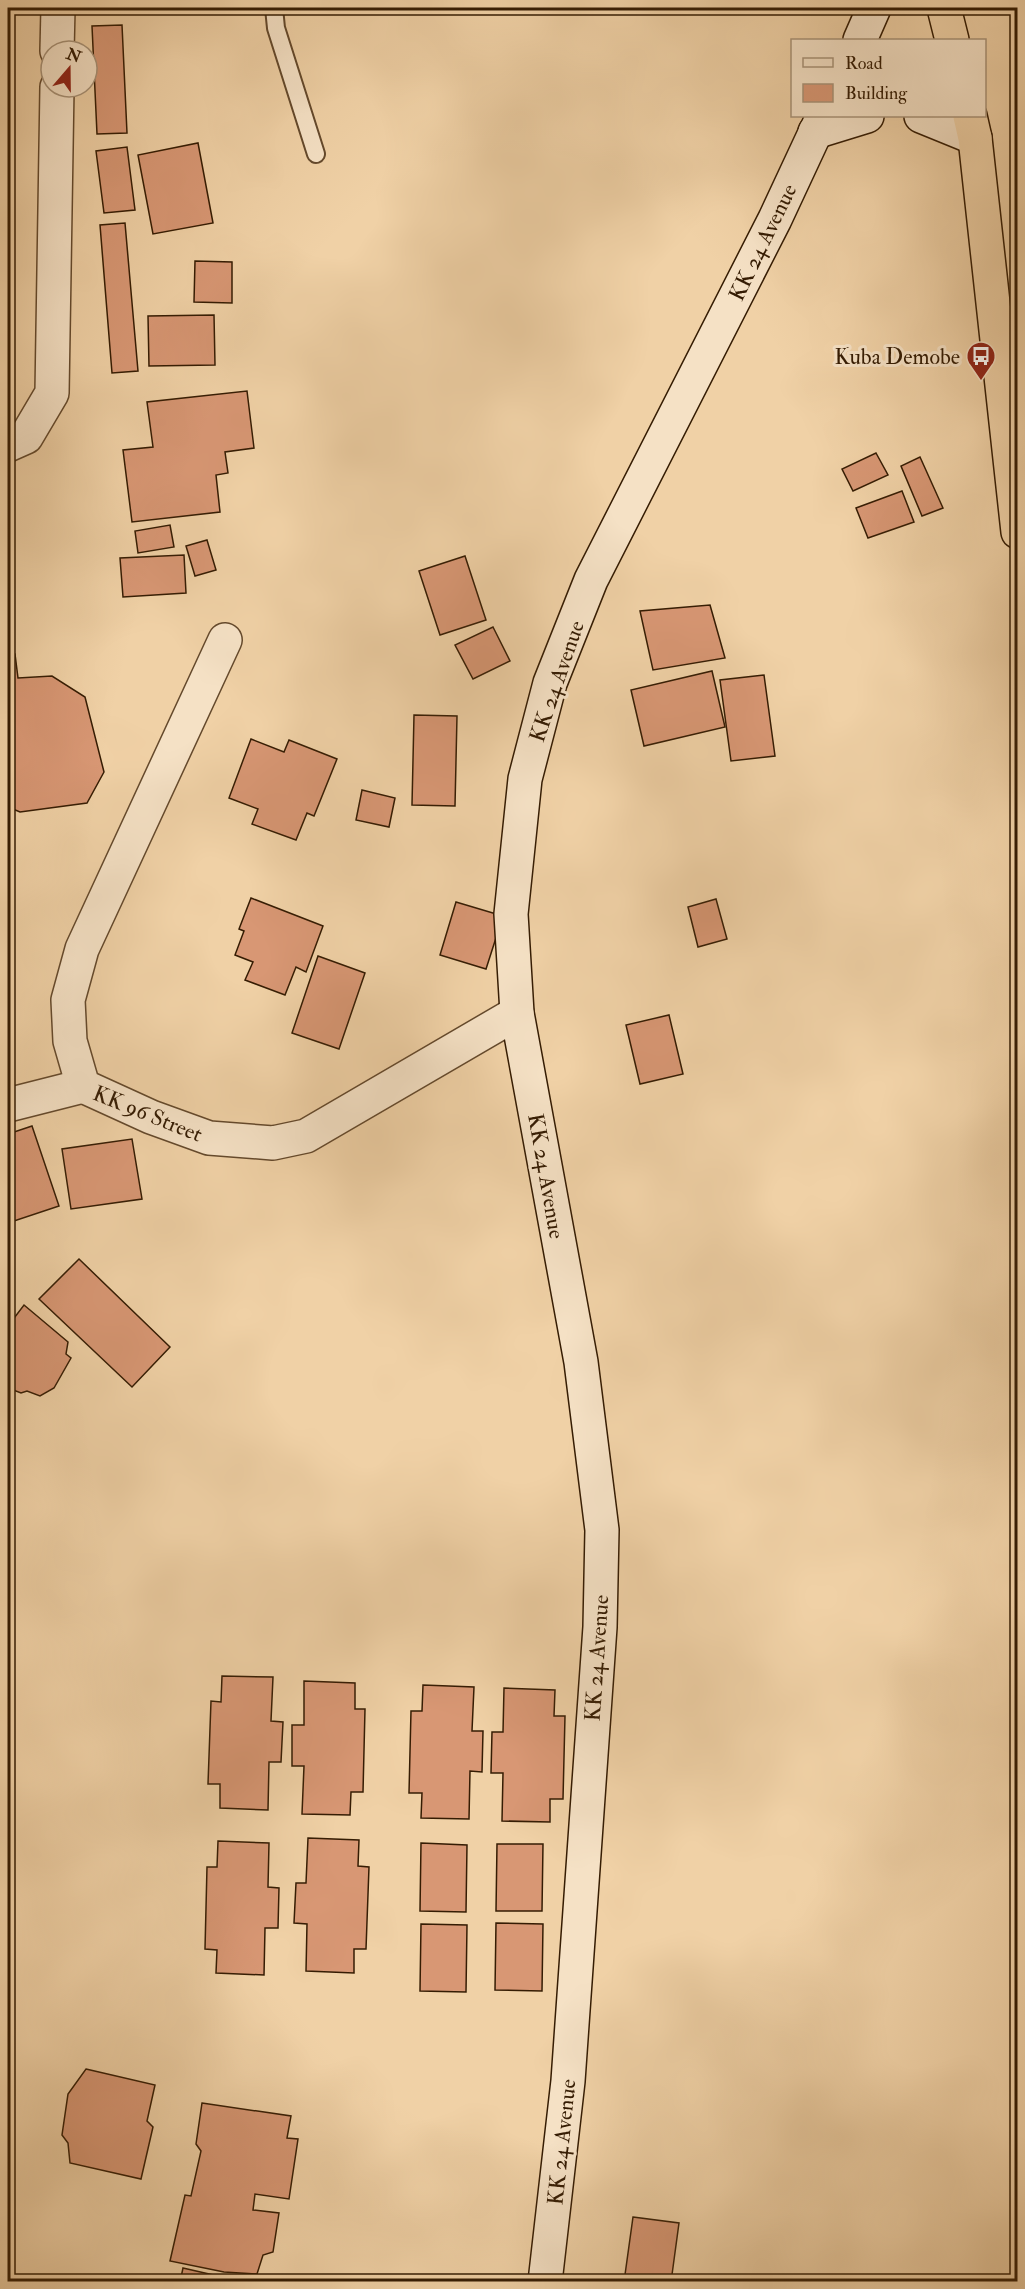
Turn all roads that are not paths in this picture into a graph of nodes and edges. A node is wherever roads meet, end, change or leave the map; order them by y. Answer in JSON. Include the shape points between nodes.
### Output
{"nodes":[{"id":1,"x":58,"y":8,"type":"edge"},
{"id":2,"x":274,"y":8,"type":"edge"},
{"id":3,"x":874,"y":8,"type":"edge"},
{"id":4,"x":944,"y":8,"type":"edge"},
{"id":5,"x":57,"y":39,"type":"edge"},
{"id":6,"x":860,"y":39,"type":"edge"},
{"id":7,"x":952,"y":39,"type":"edge"},
{"id":8,"x":57,"y":99,"type":"edge"},
{"id":9,"x":861,"y":117,"type":"edge"},
{"id":10,"x":926,"y":117,"type":"edge"},
{"id":11,"x":819,"y":124,"type":"edge"},
{"id":12,"x":973,"y":127,"type":"edge"},
{"id":13,"x":316,"y":154,"type":"dead end"},
{"id":14,"x":8,"y":445,"type":"edge"},
{"id":15,"x":1017,"y":532,"type":"edge"},
{"id":16,"x":225,"y":640,"type":"dead end"},
{"id":17,"x":517,"y":1013,"type":"junction"},
{"id":18,"x":82,"y":1086,"type":"junction"},
{"id":19,"x":8,"y":1105,"type":"edge"},
{"id":20,"x":545,"y":2282,"type":"edge"}],
"edges":[{"from":1,"to":5,"type":"street"},
{"from":2,"to":13,"type":"lane","via":[[276,28]]},
{"from":3,"to":6,"type":"street"},
{"from":4,"to":7,"type":"highway"},
{"from":8,"to":14,"type":"street","via":[[52,393],[26,437]]},
{"from":9,"to":11,"type":"street","name":"KK 24 Avenue"},
{"from":10,"to":12,"type":"street"},
{"from":11,"to":17,"type":"street","name":"KK 24 Avenue","via":[[775,219],[591,580],[550,683],[523,790],[511,914]]},
{"from":12,"to":15,"type":"highway"},
{"from":16,"to":18,"type":"street","name":"KK 96 Street","via":[[82,949],[69,1000],[70,1041]]},
{"from":17,"to":18,"type":"street","name":"KK 96 Street","via":[[306,1136],[273,1143],[209,1138]]},
{"from":17,"to":20,"type":"street","name":"KK 24 Avenue","via":[[581,1362],[603,1530],[600,1627],[568,2081]]},
{"from":18,"to":19,"type":"street"}]}
